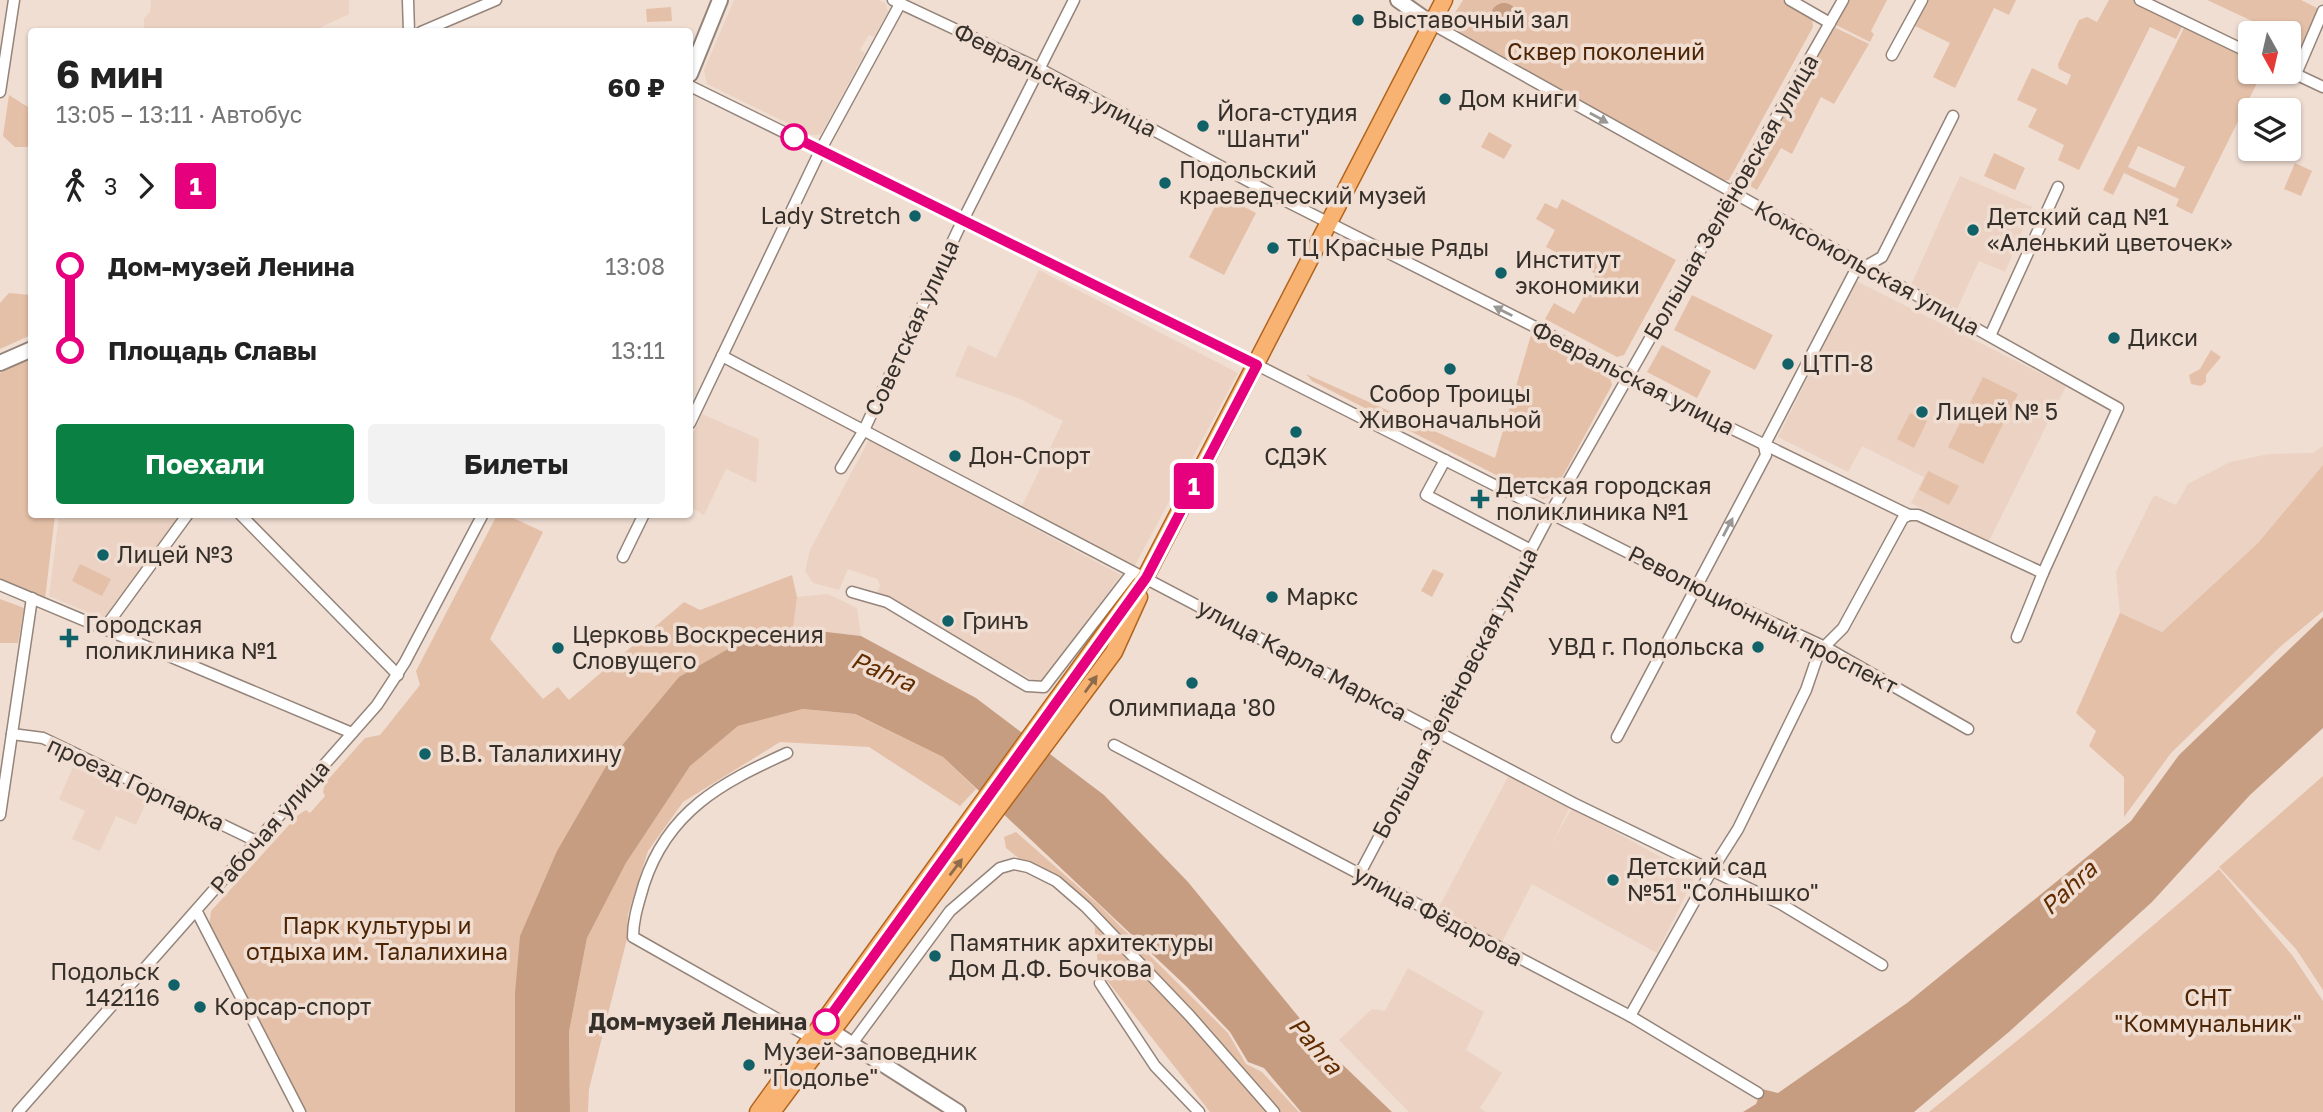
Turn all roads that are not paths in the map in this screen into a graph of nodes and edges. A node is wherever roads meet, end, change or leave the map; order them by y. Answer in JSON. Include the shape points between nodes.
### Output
{"nodes":[{"id":1,"x":14,"y":0,"type":"edge"},
{"id":2,"x":408,"y":0,"type":"edge"},
{"id":3,"x":496,"y":0,"type":"edge"},
{"id":4,"x":720,"y":0,"type":"edge"},
{"id":5,"x":1074,"y":0,"type":"edge"},
{"id":6,"x":1398,"y":0,"type":"edge"},
{"id":7,"x":1430,"y":0,"type":"edge"},
{"id":8,"x":1444,"y":0,"type":"edge"},
{"id":9,"x":1790,"y":0,"type":"edge"},
{"id":10,"x":1843,"y":0,"type":"edge"},
{"id":11,"x":1922,"y":0,"type":"edge"},
{"id":12,"x":2140,"y":0,"type":"edge"},
{"id":13,"x":896,"y":2,"type":"edge"},
{"id":14,"x":2323,"y":11,"type":"edge"},
{"id":15,"x":1830,"y":23,"type":"junction"},
{"id":16,"x":1432,"y":24,"type":"junction"},
{"id":17,"x":409,"y":28,"type":"edge"},
{"id":18,"x":430,"y":28,"type":"edge"},
{"id":19,"x":2316,"y":36,"type":"edge"},
{"id":20,"x":2238,"y":46,"type":"edge"},
{"id":21,"x":2323,"y":46,"type":"edge"},
{"id":22,"x":1892,"y":55,"type":"dead end"},
{"id":23,"x":2301,"y":59,"type":"edge"},
{"id":24,"x":693,"y":67,"type":"edge"},
{"id":25,"x":1040,"y":69,"type":"junction"},
{"id":26,"x":2301,"y":77,"type":"edge"},
{"id":27,"x":693,"y":87,"type":"edge"},
{"id":28,"x":2323,"y":87,"type":"edge"},
{"id":29,"x":0,"y":92,"type":"edge"},
{"id":30,"x":1953,"y":116,"type":"dead end"},
{"id":31,"x":821,"y":149,"type":"junction"},
{"id":32,"x":2058,"y":187,"type":"dead end"},
{"id":33,"x":1734,"y":194,"type":"junction"},
{"id":34,"x":963,"y":220,"type":"junction"},
{"id":35,"x":1331,"y":223,"type":"junction"},
{"id":36,"x":1865,"y":268,"type":"junction"},
{"id":37,"x":1990,"y":336,"type":"junction"},
{"id":38,"x":28,"y":351,"type":"edge"},
{"id":39,"x":722,"y":356,"type":"junction"},
{"id":40,"x":0,"y":363,"type":"edge"},
{"id":41,"x":1257,"y":365,"type":"junction"},
{"id":42,"x":1628,"y":378,"type":"junction"},
{"id":43,"x":693,"y":417,"type":"edge"},
{"id":44,"x":864,"y":430,"type":"junction"},
{"id":45,"x":1764,"y":446,"type":"junction"},
{"id":46,"x":1445,"y":460,"type":"junction"},
{"id":47,"x":841,"y":468,"type":"dead end"},
{"id":48,"x":1551,"y":512,"type":"junction"},
{"id":49,"x":1909,"y":515,"type":"junction"},
{"id":50,"x":185,"y":518,"type":"edge"},
{"id":51,"x":244,"y":518,"type":"edge"},
{"id":52,"x":481,"y":518,"type":"edge"},
{"id":53,"x":642,"y":518,"type":"edge"},
{"id":54,"x":1531,"y":550,"type":"junction"},
{"id":55,"x":623,"y":557,"type":"dead end"},
{"id":56,"x":2043,"y":573,"type":"junction"},
{"id":57,"x":1139,"y":575,"type":"junction"},
{"id":58,"x":0,"y":585,"type":"edge"},
{"id":59,"x":1698,"y":588,"type":"junction"},
{"id":60,"x":852,"y":592,"type":"dead end"},
{"id":61,"x":32,"y":598,"type":"junction"},
{"id":62,"x":104,"y":629,"type":"junction"},
{"id":63,"x":2017,"y":637,"type":"dead end"},
{"id":64,"x":1827,"y":648,"type":"junction"},
{"id":65,"x":398,"y":675,"type":"junction"},
{"id":66,"x":1968,"y":729,"type":"dead end"},
{"id":67,"x":1435,"y":730,"type":"junction"},
{"id":68,"x":352,"y":733,"type":"junction"},
{"id":69,"x":12,"y":734,"type":"junction"},
{"id":70,"x":1616,"y":737,"type":"dead end"},
{"id":71,"x":1114,"y":746,"type":"dead end"},
{"id":72,"x":787,"y":753,"type":"dead end"},
{"id":73,"x":0,"y":815,"type":"edge"},
{"id":74,"x":258,"y":842,"type":"junction"},
{"id":75,"x":1712,"y":870,"type":"junction"},
{"id":76,"x":1359,"y":875,"type":"junction"},
{"id":77,"x":197,"y":912,"type":"junction"},
{"id":78,"x":1882,"y":965,"type":"dead end"},
{"id":79,"x":1100,"y":983,"type":"dead end"},
{"id":80,"x":1630,"y":1016,"type":"junction"},
{"id":81,"x":823,"y":1033,"type":"junction"},
{"id":82,"x":851,"y":1045,"type":"junction"},
{"id":83,"x":1758,"y":1093,"type":"dead end"},
{"id":84,"x":18,"y":1112,"type":"edge"},
{"id":85,"x":300,"y":1112,"type":"edge"},
{"id":86,"x":758,"y":1112,"type":"edge"},
{"id":87,"x":772,"y":1112,"type":"edge"},
{"id":88,"x":958,"y":1112,"type":"edge"},
{"id":89,"x":1199,"y":1112,"type":"edge"},
{"id":90,"x":1274,"y":1112,"type":"edge"}],
"edges":[{"from":1,"to":29,"type":"street"},
{"from":2,"to":17,"type":"street"},
{"from":3,"to":18,"type":"street"},
{"from":4,"to":24,"type":"street"},
{"from":5,"to":25,"type":"street","name":"Советская улица"},
{"from":6,"to":16,"type":"street"},
{"from":7,"to":16,"type":"main road"},
{"from":8,"to":16,"type":"main road"},
{"from":9,"to":15,"type":"street"},
{"from":10,"to":15,"type":"street","name":"Большая Зелёновская улица"},
{"from":11,"to":22,"type":"street"},
{"from":12,"to":20,"type":"street"},
{"from":13,"to":25,"type":"street","name":"Февральская улица"},
{"from":13,"to":31,"type":"street"},
{"from":14,"to":19,"type":"street"},
{"from":15,"to":33,"type":"street","name":"Большая Зелёновская улица"},
{"from":16,"to":33,"type":"street","name":"Комсомольская улица","one_way":true},
{"from":16,"to":35,"type":"main road"},
{"from":19,"to":21,"type":"street"},
{"from":19,"to":23,"type":"street"},
{"from":25,"to":34,"type":"street","name":"Советская улица"},
{"from":25,"to":35,"type":"street","name":"Февральская улица"},
{"from":26,"to":28,"type":"street"},
{"from":27,"to":31,"type":"street","name":"Революционный проспект"},
{"from":30,"to":36,"type":"street","via":[[1882,257]]},
{"from":31,"to":34,"type":"street","name":"Революционный проспект"},
{"from":31,"to":39,"type":"street"},
{"from":32,"to":37,"type":"street"},
{"from":33,"to":36,"type":"street","name":"Комсомольская улица"},
{"from":33,"to":42,"type":"street","name":"Большая Зелёновская улица"},
{"from":34,"to":41,"type":"street","name":"Революционный проспект"},
{"from":34,"to":44,"type":"street","name":"Советская улица"},
{"from":35,"to":41,"type":"main road"},
{"from":42,"to":35,"type":"street","name":"Февральская улица","one_way":true},
{"from":36,"to":37,"type":"street","name":"Комсомольская улица"},
{"from":36,"to":45,"type":"street","via":[[1854,273]]},
{"from":37,"to":56,"type":"street","name":"Комсомольская улица","via":[[2119,408]]},
{"from":38,"to":40,"type":"street"},
{"from":39,"to":43,"type":"street"},
{"from":39,"to":44,"type":"street","name":"улица Карла Маркса"},
{"from":41,"to":46,"type":"street","name":"Революционный проспект"},
{"from":41,"to":57,"type":"main road"},
{"from":42,"to":45,"type":"street","name":"Февральская улица"},
{"from":42,"to":48,"type":"street","name":"Большая Зелёновская улица"},
{"from":44,"to":47,"type":"street","name":"Советская улица"},
{"from":44,"to":57,"type":"street","name":"улица Карла Маркса"},
{"from":45,"to":49,"type":"street","name":"Февральская улица"},
{"from":59,"to":45,"type":"street","one_way":true,"via":[[1766,455]]},
{"from":46,"to":48,"type":"street","name":"Революционный проспект"},
{"from":46,"to":54,"type":"street","via":[[1426,495]]},
{"from":48,"to":54,"type":"street","name":"Большая Зелёновская улица"},
{"from":48,"to":59,"type":"street","name":"Революционный проспект"},
{"from":49,"to":56,"type":"street","name":"Февральская улица","via":[[1918,515]]},
{"from":49,"to":64,"type":"street","via":[[1903,518],[1843,628]]},
{"from":50,"to":62,"type":"street"},
{"from":51,"to":65,"type":"street"},
{"from":52,"to":65,"type":"street","name":"Рабочая улица"},
{"from":53,"to":55,"type":"street"},
{"from":54,"to":67,"type":"street","name":"Большая Зелёновская улица"},
{"from":56,"to":63,"type":"street"},
{"from":57,"to":60,"type":"street","via":[[1038,689],[1027,687],[887,602]]},
{"from":57,"to":67,"type":"street","name":"улица Карла Маркса"},
{"from":57,"to":81,"type":"main road","via":[[1107,648]]},
{"from":58,"to":61,"type":"street"},
{"from":59,"to":64,"type":"street","name":"Революционный проспект"},
{"from":59,"to":70,"type":"street"},
{"from":61,"to":62,"type":"street"},
{"from":61,"to":69,"type":"street"},
{"from":62,"to":68,"type":"street"},
{"from":64,"to":66,"type":"street","name":"Революционный проспект"},
{"from":64,"to":75,"type":"street","via":[[1819,652],[1806,690],[1738,829]]},
{"from":65,"to":68,"type":"street","name":"Рабочая улица"},
{"from":67,"to":75,"type":"street","name":"улица Карла Маркса"},
{"from":67,"to":76,"type":"street","name":"Большая Зелёновская улица"},
{"from":68,"to":74,"type":"street","name":"Рабочая улица"},
{"from":69,"to":73,"type":"street"},
{"from":69,"to":74,"type":"street","name":"проезд Горпарка","via":[[43,738]]},
{"from":71,"to":76,"type":"street","name":"улица Фёдорова"},
{"from":72,"to":81,"type":"street","via":[[742,772],[686,811],[653,856],[633,921],[633,937]]},
{"from":74,"to":77,"type":"street","name":"Рабочая улица"},
{"from":75,"to":78,"type":"street","name":"улица Карла Маркса","via":[[1781,904]]},
{"from":75,"to":80,"type":"street"},
{"from":76,"to":80,"type":"street","name":"улица Фёдорова"},
{"from":77,"to":84,"type":"street","name":"Рабочая улица"},
{"from":77,"to":85,"type":"street"},
{"from":79,"to":89,"type":"street","via":[[1155,1066]]},
{"from":80,"to":83,"type":"street","name":"улица Фёдорова"},
{"from":81,"to":82,"type":"street"},
{"from":81,"to":86,"type":"main road"},
{"from":81,"to":87,"type":"main road"},
{"from":82,"to":88,"type":"street"},
{"from":82,"to":90,"type":"street","via":[[950,911],[1000,867],[1014,864],[1056,881],[1086,907]]}]}
